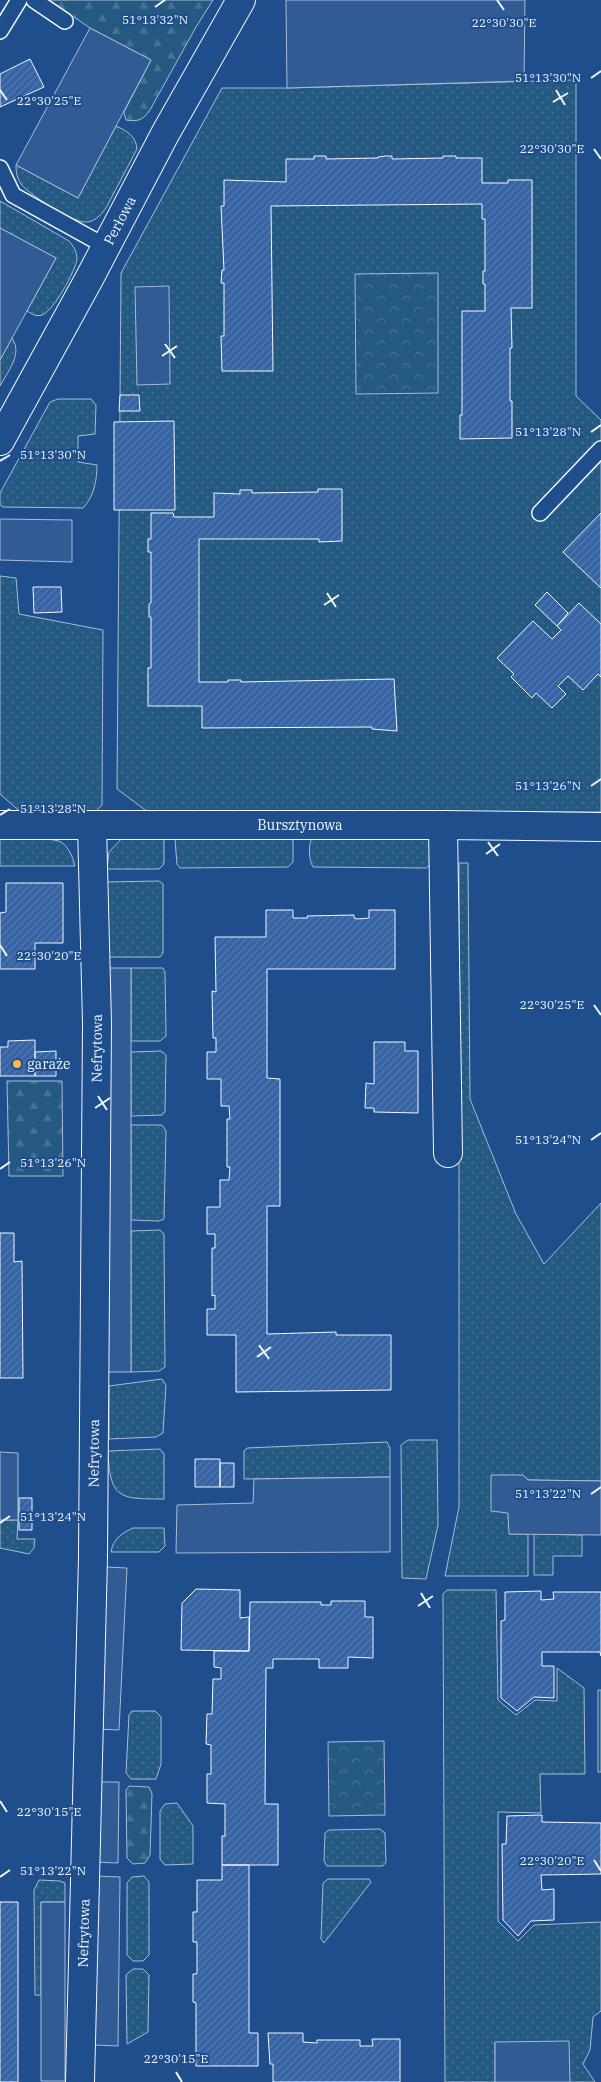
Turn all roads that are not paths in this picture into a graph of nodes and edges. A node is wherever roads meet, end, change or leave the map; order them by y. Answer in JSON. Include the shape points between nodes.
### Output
{"nodes":[{"id":1,"x":19,"y":0,"type":"edge"},
{"id":2,"x":34,"y":0,"type":"edge"},
{"id":3,"x":241,"y":0,"type":"edge"},
{"id":4,"x":65,"y":22,"type":"dead end"},
{"id":5,"x":0,"y":32,"type":"edge"},
{"id":6,"x":0,"y":168,"type":"edge"},
{"id":7,"x":105,"y":246,"type":"junction"},
{"id":8,"x":0,"y":441,"type":"edge"},
{"id":9,"x":601,"y":449,"type":"edge"},
{"id":10,"x":540,"y":513,"type":"dead end"},
{"id":11,"x":0,"y":825,"type":"edge"},
{"id":12,"x":443,"y":825,"type":"junction"},
{"id":13,"x":92,"y":826,"type":"junction"},
{"id":14,"x":601,"y":827,"type":"edge"},
{"id":15,"x":448,"y":1153,"type":"dead end"},
{"id":16,"x":80,"y":2082,"type":"edge"}],
"edges":[{"from":1,"to":5,"type":"lane"},
{"from":2,"to":4,"type":"lane"},
{"from":3,"to":7,"type":"street","name":"Perłowa"},
{"from":6,"to":7,"type":"lane","via":[[13,195]]},
{"from":7,"to":8,"type":"street","name":"Perłowa"},
{"from":9,"to":10,"type":"lane"},
{"from":11,"to":13,"type":"street","name":"Bursztynowa"},
{"from":12,"to":13,"type":"street","name":"Bursztynowa"},
{"from":12,"to":14,"type":"street","name":"Bursztynowa"},
{"from":12,"to":15,"type":"street"},
{"from":13,"to":16,"type":"street","name":"Nefrytowa","via":[[97,1023],[93,1558]]}]}
